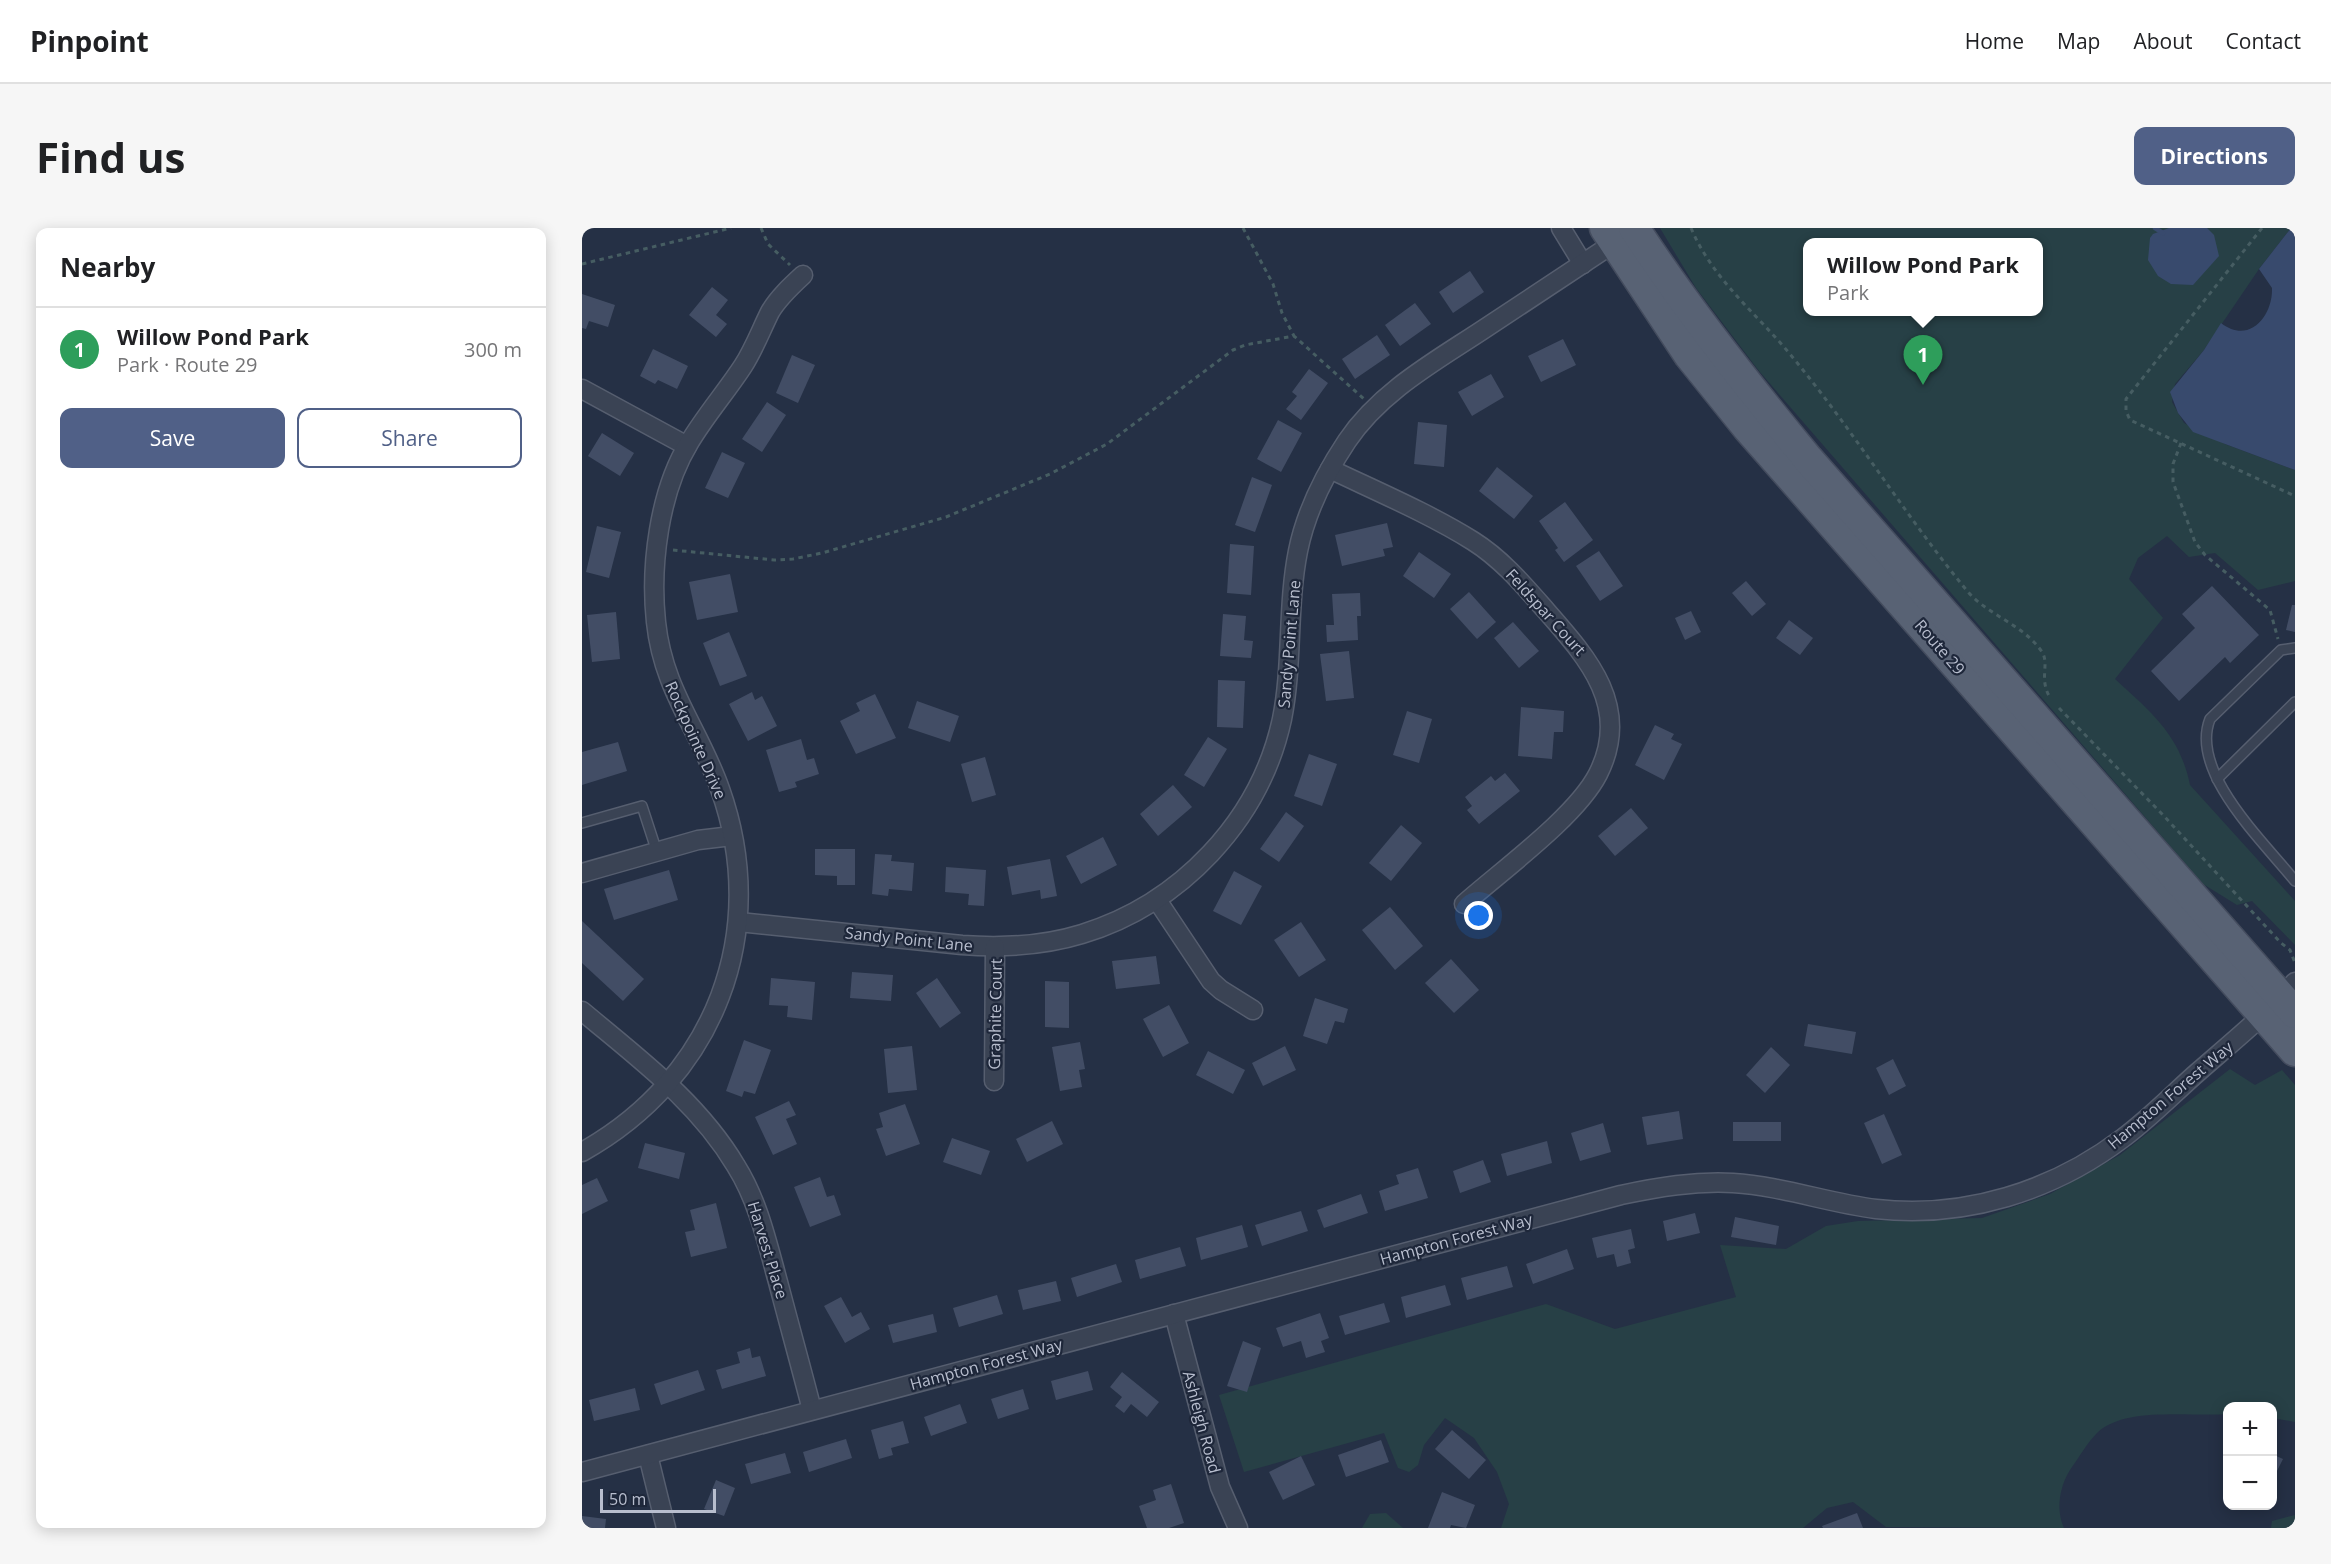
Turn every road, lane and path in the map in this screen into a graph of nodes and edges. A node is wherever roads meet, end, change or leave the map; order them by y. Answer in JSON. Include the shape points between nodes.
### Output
{"nodes":[{"id":1,"x":731,"y":228,"type":"edge"},
{"id":2,"x":761,"y":228,"type":"edge"},
{"id":3,"x":1243,"y":228,"type":"edge"},
{"id":4,"x":1561,"y":228,"type":"edge"},
{"id":5,"x":1690,"y":228,"type":"edge"},
{"id":6,"x":2262,"y":228,"type":"edge"},
{"id":7,"x":1618,"y":233,"type":"edge"},
{"id":8,"x":582,"y":264,"type":"edge"},
{"id":9,"x":1582,"y":264,"type":"junction"},
{"id":10,"x":803,"y":275,"type":"joint"},
{"id":11,"x":1294,"y":336,"type":"junction"},
{"id":12,"x":582,"y":389,"type":"edge"},
{"id":13,"x":1374,"y":409,"type":"junction"},
{"id":14,"x":2181,"y":443,"type":"junction"},
{"id":15,"x":687,"y":446,"type":"junction"},
{"id":16,"x":1330,"y":469,"type":"junction"},
{"id":17,"x":2295,"y":496,"type":"edge"},
{"id":18,"x":656,"y":548,"type":"junction"},
{"id":19,"x":2295,"y":648,"type":"edge"},
{"id":20,"x":2281,"y":650,"type":"junction"},
{"id":21,"x":2295,"y":702,"type":"edge"},
{"id":22,"x":2217,"y":779,"type":"junction"},
{"id":23,"x":582,"y":823,"type":"edge"},
{"id":24,"x":732,"y":836,"type":"junction"},
{"id":25,"x":657,"y":852,"type":"junction"},
{"id":26,"x":582,"y":873,"type":"edge"},
{"id":27,"x":2295,"y":881,"type":"edge"},
{"id":28,"x":1157,"y":900,"type":"junction"},
{"id":29,"x":1464,"y":904,"type":"dead end"},
{"id":30,"x":739,"y":922,"type":"junction"},
{"id":31,"x":995,"y":947,"type":"junction"},
{"id":32,"x":2295,"y":963,"type":"edge"},
{"id":33,"x":2283,"y":1002,"type":"edge"},
{"id":34,"x":1253,"y":1010,"type":"dead end"},
{"id":35,"x":582,"y":1011,"type":"edge"},
{"id":36,"x":2295,"y":1051,"type":"edge"},
{"id":37,"x":994,"y":1081,"type":"dead end"},
{"id":38,"x":669,"y":1083,"type":"junction"},
{"id":39,"x":582,"y":1152,"type":"edge"},
{"id":40,"x":1174,"y":1314,"type":"junction"},
{"id":41,"x":812,"y":1410,"type":"junction"},
{"id":42,"x":648,"y":1455,"type":"junction"},
{"id":43,"x":582,"y":1472,"type":"edge"},
{"id":44,"x":666,"y":1528,"type":"edge"},
{"id":45,"x":1238,"y":1528,"type":"edge"}],
"edges":[{"from":1,"to":8,"type":"path"},
{"from":2,"to":10,"type":"path","via":[[779,256]]},
{"from":3,"to":11,"type":"path","via":[[1273,284]]},
{"from":4,"to":9,"type":"street"},
{"from":5,"to":32,"type":"path","via":[[1716,274],[1794,357],[1970,593],[2021,629],[2042,652],[2043,681],[2056,705],[2290,950]]},
{"from":6,"to":14,"type":"path","via":[[2126,399],[2130,420]]},
{"from":7,"to":9,"type":"street","name":"Sandy Point Lane"},
{"from":7,"to":33,"type":"main road","name":"Route 29","via":[[1676,293],[1808,459]]},
{"from":9,"to":13,"type":"street","name":"Sandy Point Lane","via":[[1430,364]]},
{"from":10,"to":15,"type":"street","name":"Rockpointe Drive","via":[[771,311],[746,362]]},
{"from":11,"to":13,"type":"path"},
{"from":11,"to":18,"type":"path","via":[[1233,350],[1107,444],[1050,474],[946,517],[792,559]]},
{"from":12,"to":15,"type":"street"},
{"from":13,"to":16,"type":"street","name":"Sandy Point Lane"},
{"from":14,"to":17,"type":"path"},
{"from":14,"to":20,"type":"path","via":[[2173,464],[2173,482],[2195,542],[2270,610]]},
{"from":15,"to":18,"type":"street","name":"Rockpointe Drive","via":[[670,488]]},
{"from":16,"to":28,"type":"street","name":"Sandy Point Lane","via":[[1311,504],[1298,553],[1287,689],[1267,766],[1242,814],[1213,853]]},
{"from":16,"to":29,"type":"street","name":"Feldspar Court","via":[[1457,532],[1494,555],[1582,650],[1604,692],[1608,739],[1591,786],[1570,810]]},
{"from":18,"to":24,"type":"street","name":"Rockpointe Drive","via":[[654,591],[662,654],[678,702],[720,789]]},
{"from":19,"to":20,"type":"lane"},
{"from":20,"to":22,"type":"lane","via":[[2210,719],[2205,744]]},
{"from":21,"to":22,"type":"lane"},
{"from":22,"to":27,"type":"lane"},
{"from":23,"to":25,"type":"lane","via":[[642,806]]},
{"from":24,"to":25,"type":"street","via":[[698,840]]},
{"from":24,"to":30,"type":"street","name":"Rockpointe Drive","via":[[740,894]]},
{"from":25,"to":26,"type":"street"},
{"from":28,"to":31,"type":"street","name":"Sandy Point Lane","via":[[1080,935],[1031,945]]},
{"from":28,"to":34,"type":"street","via":[[1211,981]]},
{"from":30,"to":31,"type":"street","name":"Sandy Point Lane"},
{"from":30,"to":38,"type":"street","name":"Rockpointe Drive","via":[[716,1007]]},
{"from":31,"to":37,"type":"street","name":"Graphite Court"},
{"from":33,"to":36,"type":"main road","name":"Route 29"},
{"from":33,"to":40,"type":"street","name":"Hampton Forest Way","via":[[2086,1163],[2043,1185],[1993,1201],[1945,1209],[1904,1210],[1846,1204],[1735,1183],[1669,1185]]},
{"from":35,"to":38,"type":"street","name":"Harvest Place"},
{"from":38,"to":39,"type":"street","name":"Rockpointe Drive","via":[[633,1117]]},
{"from":38,"to":41,"type":"street","name":"Harvest Place","via":[[722,1143],[751,1194]]},
{"from":40,"to":41,"type":"street","name":"Hampton Forest Way"},
{"from":40,"to":45,"type":"street","name":"Ashleigh Road","via":[[1220,1487]]},
{"from":41,"to":42,"type":"street","name":"Hampton Forest Way"},
{"from":42,"to":43,"type":"street","name":"Hampton Forest Way"},
{"from":42,"to":44,"type":"street"}]}
